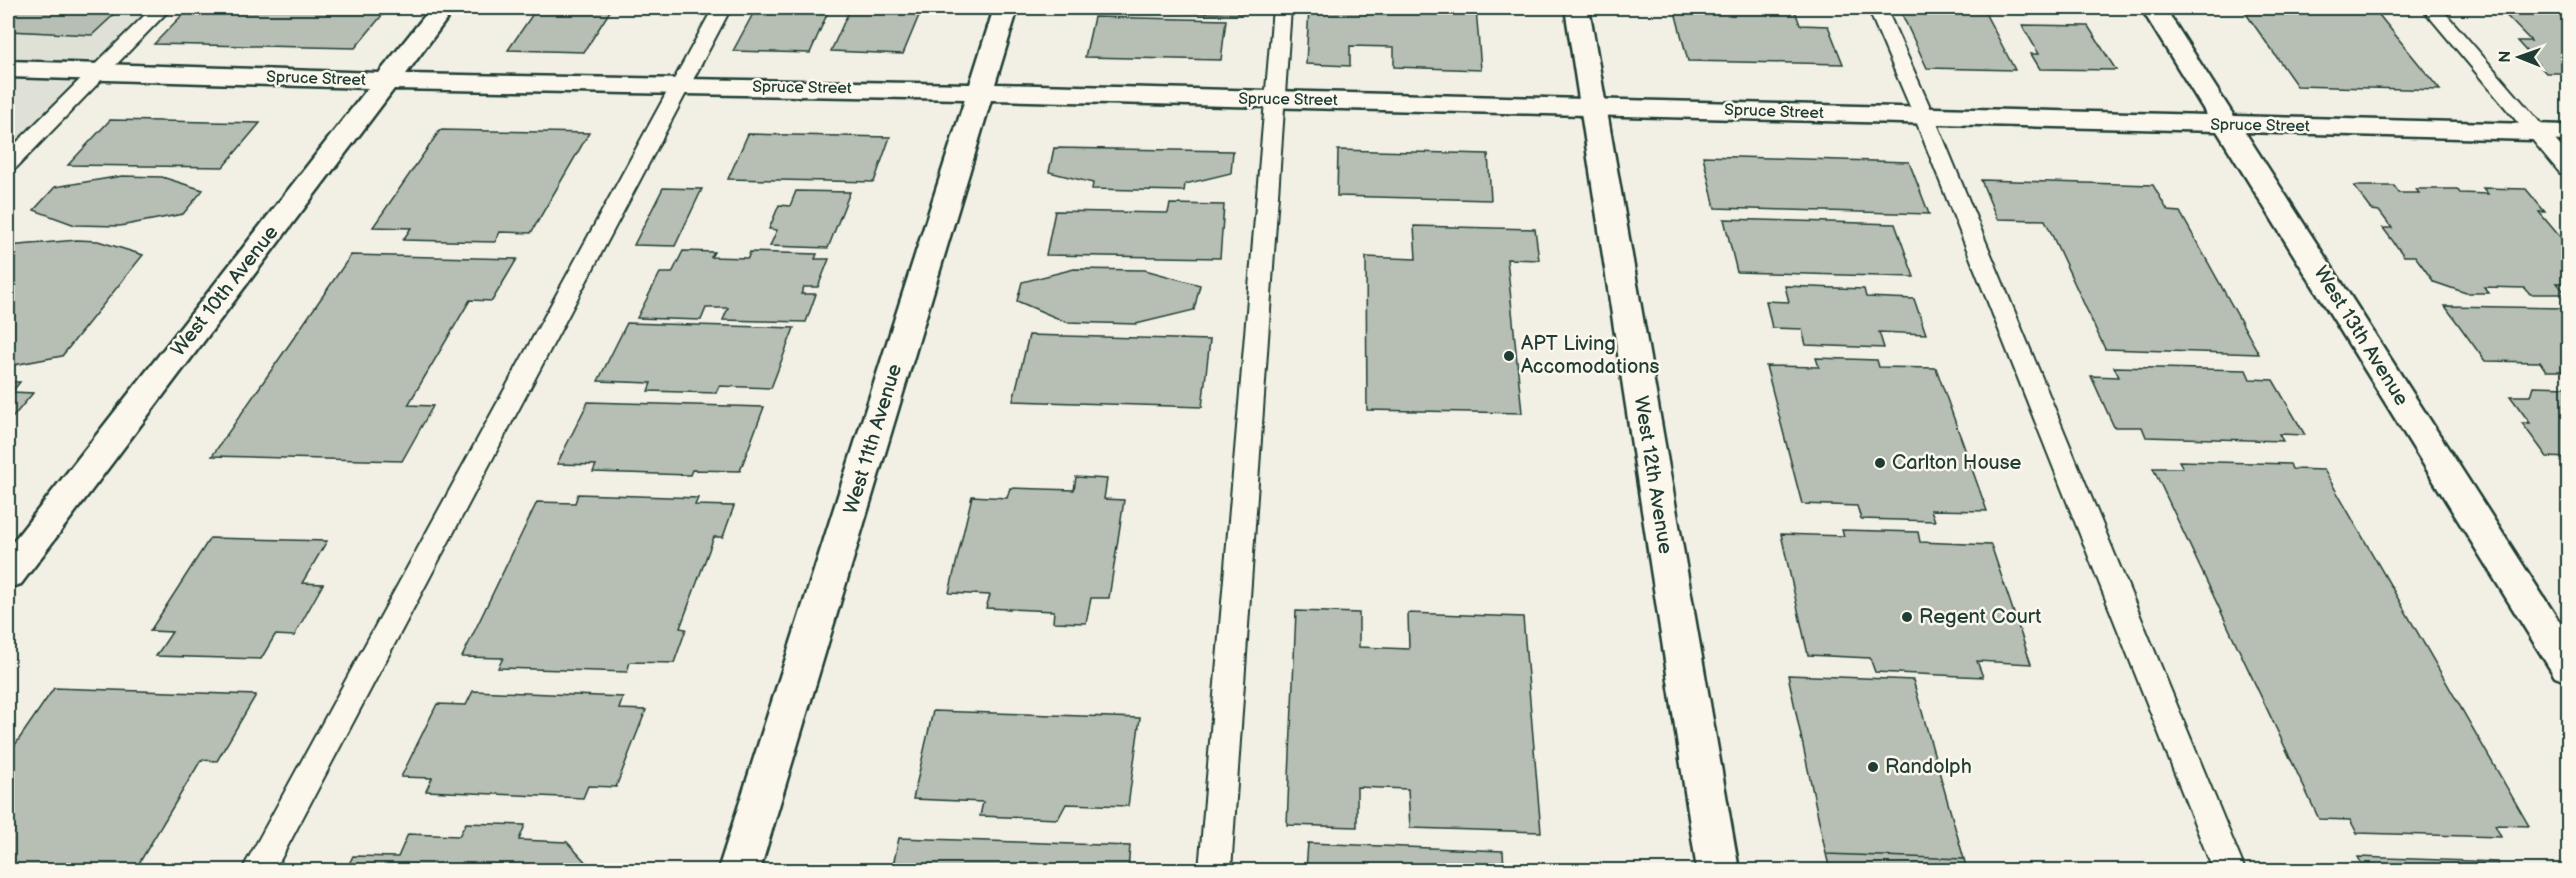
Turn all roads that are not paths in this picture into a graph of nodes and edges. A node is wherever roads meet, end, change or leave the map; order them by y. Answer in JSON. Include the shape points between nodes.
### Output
{"nodes":[{"id":1,"x":162,"y":8,"type":"edge"},
{"id":2,"x":443,"y":8,"type":"edge"},
{"id":3,"x":722,"y":8,"type":"edge"},
{"id":4,"x":1005,"y":8,"type":"edge"},
{"id":5,"x":1282,"y":8,"type":"edge"},
{"id":6,"x":1577,"y":8,"type":"edge"},
{"id":7,"x":1877,"y":8,"type":"edge"},
{"id":8,"x":2153,"y":8,"type":"edge"},
{"id":9,"x":2431,"y":8,"type":"edge"},
{"id":10,"x":8,"y":69,"type":"edge"},
{"id":11,"x":99,"y":71,"type":"junction"},
{"id":12,"x":387,"y":81,"type":"junction"},
{"id":13,"x":680,"y":85,"type":"junction"},
{"id":14,"x":980,"y":92,"type":"junction"},
{"id":15,"x":1273,"y":99,"type":"junction"},
{"id":16,"x":1593,"y":106,"type":"junction"},
{"id":17,"x":1924,"y":116,"type":"junction"},
{"id":18,"x":2228,"y":125,"type":"junction"},
{"id":19,"x":2539,"y":133,"type":"junction"},
{"id":20,"x":2568,"y":133,"type":"edge"},
{"id":21,"x":8,"y":163,"type":"edge"},
{"id":22,"x":2568,"y":168,"type":"edge"},
{"id":23,"x":8,"y":574,"type":"edge"},
{"id":24,"x":2568,"y":666,"type":"edge"},
{"id":25,"x":258,"y":870,"type":"edge"},
{"id":26,"x":739,"y":870,"type":"edge"},
{"id":27,"x":1215,"y":870,"type":"edge"},
{"id":28,"x":1718,"y":870,"type":"edge"},
{"id":29,"x":2229,"y":870,"type":"edge"}],
"edges":[{"from":1,"to":11,"type":"lane"},
{"from":2,"to":12,"type":"street","name":"West 10th Avenue"},
{"from":3,"to":13,"type":"lane"},
{"from":4,"to":14,"type":"street","name":"West 11th Avenue"},
{"from":5,"to":15,"type":"lane"},
{"from":6,"to":16,"type":"street","name":"West 12th Avenue"},
{"from":7,"to":17,"type":"lane"},
{"from":8,"to":18,"type":"street","name":"West 13th Avenue"},
{"from":9,"to":19,"type":"lane"},
{"from":10,"to":11,"type":"street","name":"Spruce Street"},
{"from":11,"to":12,"type":"street","name":"Spruce Street"},
{"from":11,"to":21,"type":"lane"},
{"from":12,"to":13,"type":"street","name":"Spruce Street"},
{"from":12,"to":23,"type":"street","name":"West 10th Avenue"},
{"from":13,"to":14,"type":"street","name":"Spruce Street"},
{"from":13,"to":25,"type":"lane"},
{"from":14,"to":15,"type":"street","name":"Spruce Street"},
{"from":14,"to":26,"type":"street","name":"West 11th Avenue"},
{"from":15,"to":16,"type":"street","name":"Spruce Street"},
{"from":15,"to":27,"type":"lane"},
{"from":16,"to":17,"type":"street","name":"Spruce Street"},
{"from":16,"to":28,"type":"street","name":"West 12th Avenue"},
{"from":17,"to":18,"type":"street","name":"Spruce Street"},
{"from":17,"to":29,"type":"lane"},
{"from":18,"to":19,"type":"street","name":"Spruce Street"},
{"from":18,"to":24,"type":"street","name":"West 13th Avenue"},
{"from":19,"to":20,"type":"street","name":"Spruce Street"},
{"from":19,"to":22,"type":"lane"}]}
